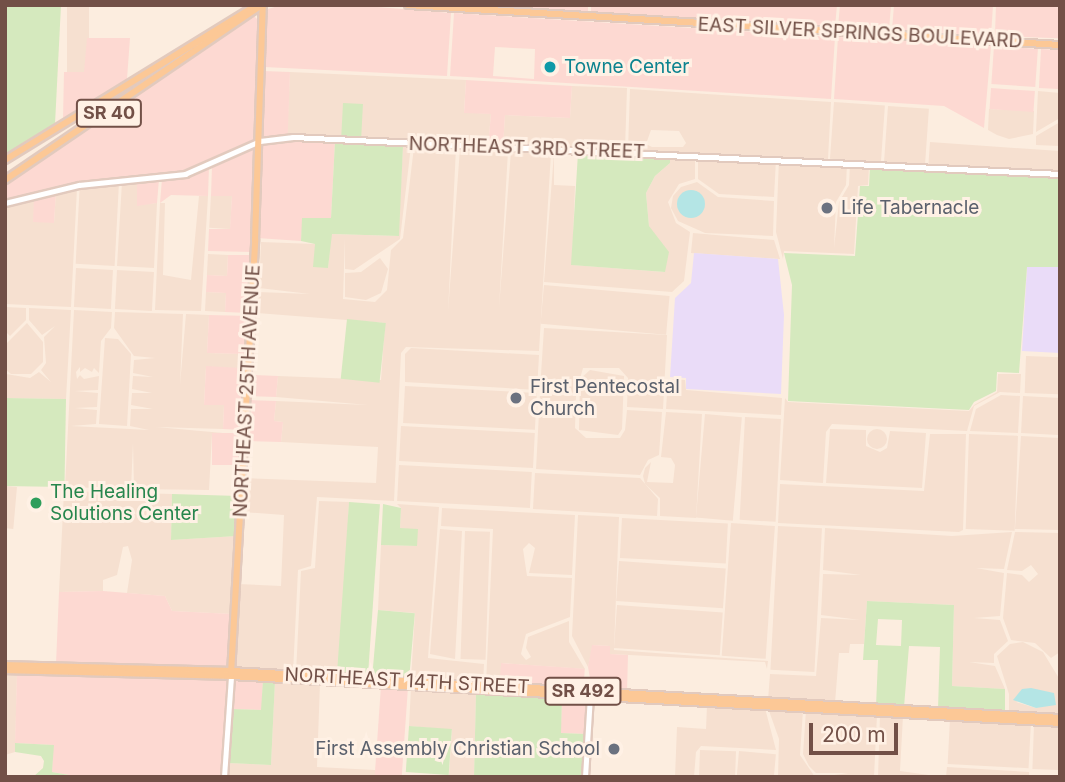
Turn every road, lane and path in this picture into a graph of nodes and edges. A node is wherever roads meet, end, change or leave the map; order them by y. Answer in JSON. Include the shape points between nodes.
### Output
{"nodes":[{"id":1,"x":261,"y":5,"type":"edge"},
{"id":2,"x":408,"y":5,"type":"edge"},
{"id":3,"x":248,"y":13,"type":"junction"},
{"id":4,"x":263,"y":23,"type":"junction"},
{"id":5,"x":1060,"y":45,"type":"edge"},
{"id":6,"x":126,"y":82,"type":"junction"},
{"id":7,"x":135,"y":95,"type":"junction"},
{"id":8,"x":63,"y":123,"type":"junction"},
{"id":9,"x":260,"y":141,"type":"junction"},
{"id":10,"x":5,"y":160,"type":"edge"},
{"id":11,"x":36,"y":160,"type":"junction"},
{"id":12,"x":1060,"y":174,"type":"edge"},
{"id":13,"x":5,"y":180,"type":"edge"},
{"id":14,"x":5,"y":203,"type":"edge"},
{"id":15,"x":5,"y":667,"type":"edge"},
{"id":16,"x":231,"y":673,"type":"junction"},
{"id":17,"x":590,"y":696,"type":"junction"},
{"id":18,"x":1060,"y":721,"type":"edge"},
{"id":19,"x":224,"y":777,"type":"edge"},
{"id":20,"x":585,"y":777,"type":"edge"}],
"edges":[{"from":1,"to":3,"type":"main road","number":"SR 40"},
{"from":1,"to":4,"type":"main road","name":"NORTHEAST 25TH AVENUE"},
{"from":1,"to":6,"type":"main road","number":"SR 40"},
{"from":2,"to":5,"type":"main road","name":"EAST SILVER SPRINGS BOULEVARD"},
{"from":3,"to":4,"type":"main road","via":[[259,16]]},
{"from":3,"to":7,"type":"main road","number":"SR 40"},
{"from":4,"to":9,"type":"main road","name":"NORTHEAST 25TH AVENUE"},
{"from":6,"to":7,"type":"main road"},
{"from":6,"to":8,"type":"main road","number":"SR 40"},
{"from":7,"to":11,"type":"main road","number":"SR 40"},
{"from":8,"to":10,"type":"main road","number":"SR 40"},
{"from":8,"to":11,"type":"main road","via":[[68,136]]},
{"from":9,"to":12,"type":"street","name":"NORTHEAST 3RD STREET","via":[[293,137]]},
{"from":9,"to":14,"type":"street","name":"NORTHEAST 3RD STREET","via":[[185,174],[79,186]]},
{"from":9,"to":16,"type":"main road","name":"NORTHEAST 25TH AVENUE"},
{"from":11,"to":13,"type":"main road","number":"SR 40"},
{"from":15,"to":16,"type":"main road","name":"NORTHEAST 14TH STREET","number":"SR 492"},
{"from":16,"to":17,"type":"main road","name":"NORTHEAST 14TH STREET","number":"SR 492"},
{"from":16,"to":18,"type":"main road","name":"NORTHEAST 14TH STREET","number":"SR 492"},
{"from":16,"to":19,"type":"street","name":"NORTHEAST 25TH AVENUE"},
{"from":17,"to":18,"type":"main road","name":"NORTHEAST 14TH STREET","number":"SR 492"},
{"from":17,"to":20,"type":"street"}]}
